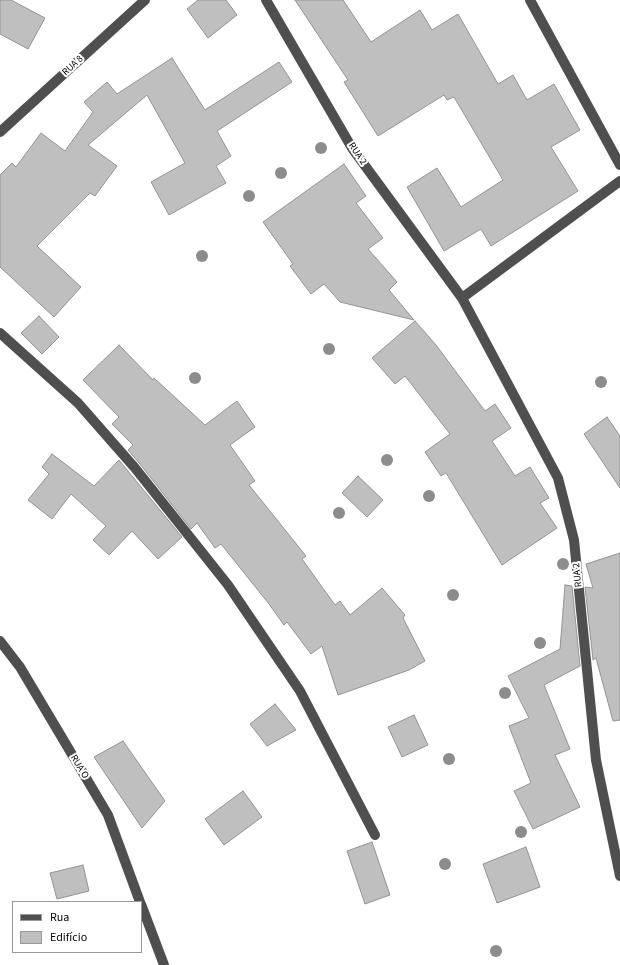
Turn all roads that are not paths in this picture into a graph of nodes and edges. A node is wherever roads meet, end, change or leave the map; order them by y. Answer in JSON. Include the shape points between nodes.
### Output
{"nodes":[{"id":1,"x":145,"y":0,"type":"edge"},
{"id":2,"x":266,"y":0,"type":"edge"},
{"id":3,"x":530,"y":0,"type":"edge"},
{"id":4,"x":0,"y":132,"type":"edge"},
{"id":5,"x":620,"y":165,"type":"edge"},
{"id":6,"x":620,"y":181,"type":"edge"},
{"id":7,"x":462,"y":298,"type":"junction"},
{"id":8,"x":0,"y":333,"type":"edge"},
{"id":9,"x":0,"y":641,"type":"edge"},
{"id":10,"x":375,"y":835,"type":"dead end"},
{"id":11,"x":620,"y":876,"type":"edge"},
{"id":12,"x":140,"y":901,"type":"edge"},
{"id":13,"x":142,"y":906,"type":"edge"},
{"id":14,"x":164,"y":965,"type":"edge"}],
"edges":[{"from":1,"to":4,"type":"street","name":"RUA 8"},
{"from":2,"to":7,"type":"street","name":"RUA 2","via":[[352,148]]},
{"from":3,"to":5,"type":"street"},
{"from":6,"to":7,"type":"street"},
{"from":7,"to":11,"type":"street","name":"RUA 2","via":[[558,478],[574,540],[596,760]]},
{"from":8,"to":10,"type":"street","via":[[78,403],[135,468],[228,585],[300,692]]},
{"from":9,"to":12,"type":"street","name":"RUA O","via":[[20,667],[108,815]]},
{"from":13,"to":14,"type":"street","name":"RUA O"}]}
